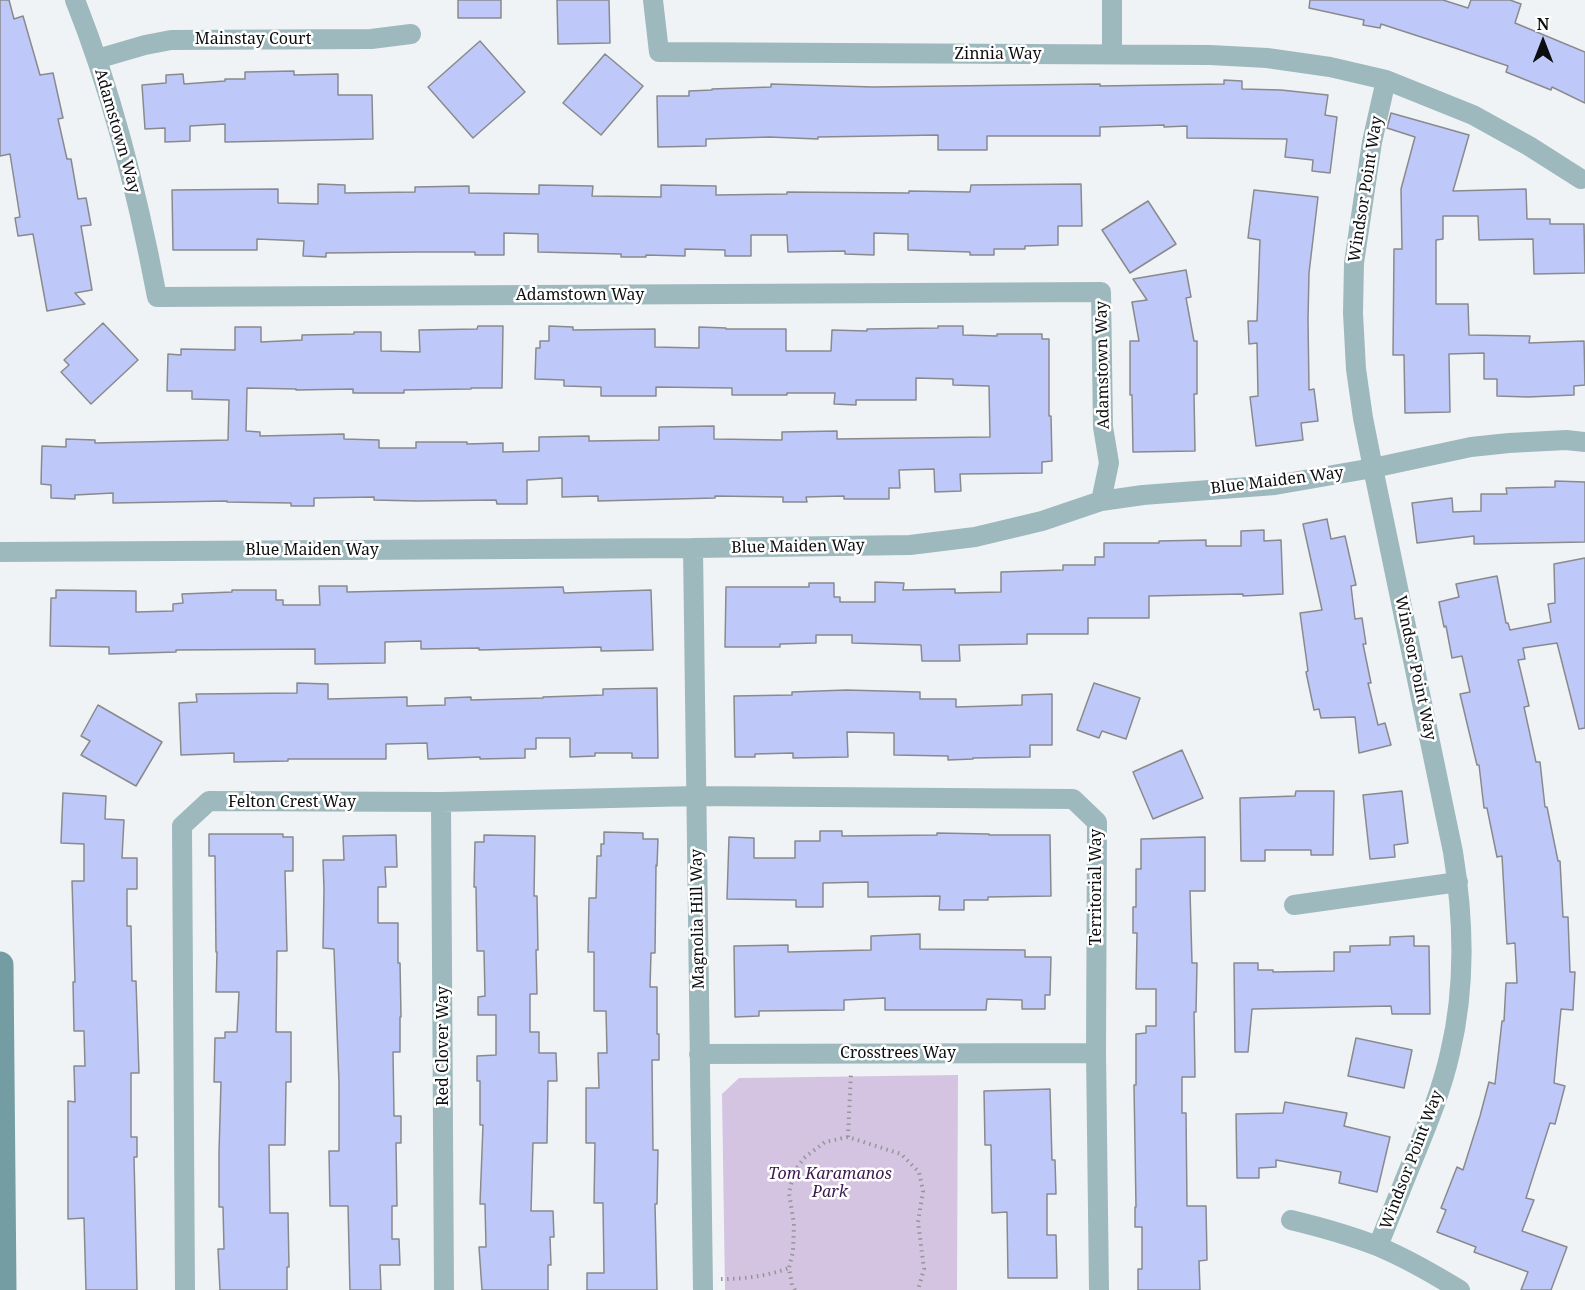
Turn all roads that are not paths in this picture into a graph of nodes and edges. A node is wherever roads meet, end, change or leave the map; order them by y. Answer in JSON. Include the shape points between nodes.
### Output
{"nodes":[{"id":1,"x":75,"y":0,"type":"edge"},
{"id":2,"x":653,"y":0,"type":"edge"},
{"id":3,"x":1112,"y":0,"type":"edge"},
{"id":4,"x":411,"y":34,"type":"dead end"},
{"id":5,"x":1112,"y":54,"type":"junction"},
{"id":6,"x":97,"y":59,"type":"junction"},
{"id":7,"x":1386,"y":80,"type":"junction"},
{"id":8,"x":1581,"y":178,"type":"dead end"},
{"id":9,"x":1585,"y":442,"type":"edge"},
{"id":10,"x":1373,"y":468,"type":"junction"},
{"id":11,"x":1101,"y":501,"type":"junction"},
{"id":12,"x":693,"y":548,"type":"junction"},
{"id":13,"x":0,"y":552,"type":"edge"},
{"id":14,"x":697,"y":796,"type":"junction"},
{"id":15,"x":441,"y":802,"type":"junction"},
{"id":16,"x":1458,"y":882,"type":"junction"},
{"id":17,"x":1294,"y":905,"type":"dead end"},
{"id":18,"x":0,"y":965,"type":"edge"},
{"id":19,"x":1096,"y":1053,"type":"junction"},
{"id":20,"x":699,"y":1054,"type":"junction"},
{"id":21,"x":1291,"y":1220,"type":"dead end"},
{"id":22,"x":1378,"y":1246,"type":"junction"},
{"id":23,"x":703,"y":1285,"type":"edge"},
{"id":24,"x":3,"y":1290,"type":"edge"},
{"id":25,"x":185,"y":1290,"type":"edge"},
{"id":26,"x":444,"y":1290,"type":"edge"},
{"id":27,"x":1099,"y":1290,"type":"edge"},
{"id":28,"x":1460,"y":1290,"type":"edge"}],
"edges":[{"from":1,"to":6,"type":"street","name":"Adamstown Way"},
{"from":2,"to":5,"type":"street","name":"Zinnia Way","via":[[659,52]]},
{"from":3,"to":5,"type":"street"},
{"from":4,"to":6,"type":"street","name":"Mainstay Court","via":[[371,39],[171,40]]},
{"from":5,"to":7,"type":"street","name":"Zinnia Way","via":[[1267,58]]},
{"from":6,"to":11,"type":"street","name":"Adamstown Way","via":[[127,160],[157,297],[1101,292],[1103,427],[1108,463]]},
{"from":7,"to":8,"type":"street","name":"Zinnia Way","via":[[1473,115]]},
{"from":7,"to":10,"type":"street","name":"Windsor Point Way","via":[[1372,142],[1354,263],[1356,369]]},
{"from":9,"to":10,"type":"street","name":"Blue Maiden Way","via":[[1509,442]]},
{"from":10,"to":11,"type":"street","name":"Blue Maiden Way","via":[[1275,485]]},
{"from":10,"to":16,"type":"street","name":"Windsor Point Way"},
{"from":11,"to":12,"type":"street","name":"Blue Maiden Way","via":[[1042,521],[964,539],[910,545]]},
{"from":12,"to":13,"type":"street","name":"Blue Maiden Way"},
{"from":12,"to":14,"type":"street","name":"Magnolia Hill Way"},
{"from":14,"to":15,"type":"street","name":"Felton Crest Way"},
{"from":14,"to":19,"type":"street","name":"Territorial Way","via":[[1073,799],[1097,822]]},
{"from":14,"to":20,"type":"street","name":"Magnolia Hill Way"},
{"from":15,"to":25,"type":"street","name":"Felton Crest Way","via":[[209,801],[182,826]]},
{"from":15,"to":26,"type":"street","name":"Red Clover Way"},
{"from":16,"to":17,"type":"street"},
{"from":16,"to":22,"type":"street","name":"Windsor Point Way","via":[[1461,983],[1450,1054],[1428,1123]]},
{"from":18,"to":24,"type":"main road"},
{"from":19,"to":20,"type":"street","name":"Crosstrees Way"},
{"from":19,"to":27,"type":"street","name":"Territorial Way"},
{"from":20,"to":23,"type":"street","name":"Magnolia Hill Way"},
{"from":21,"to":22,"type":"street"},
{"from":22,"to":28,"type":"street"}]}
